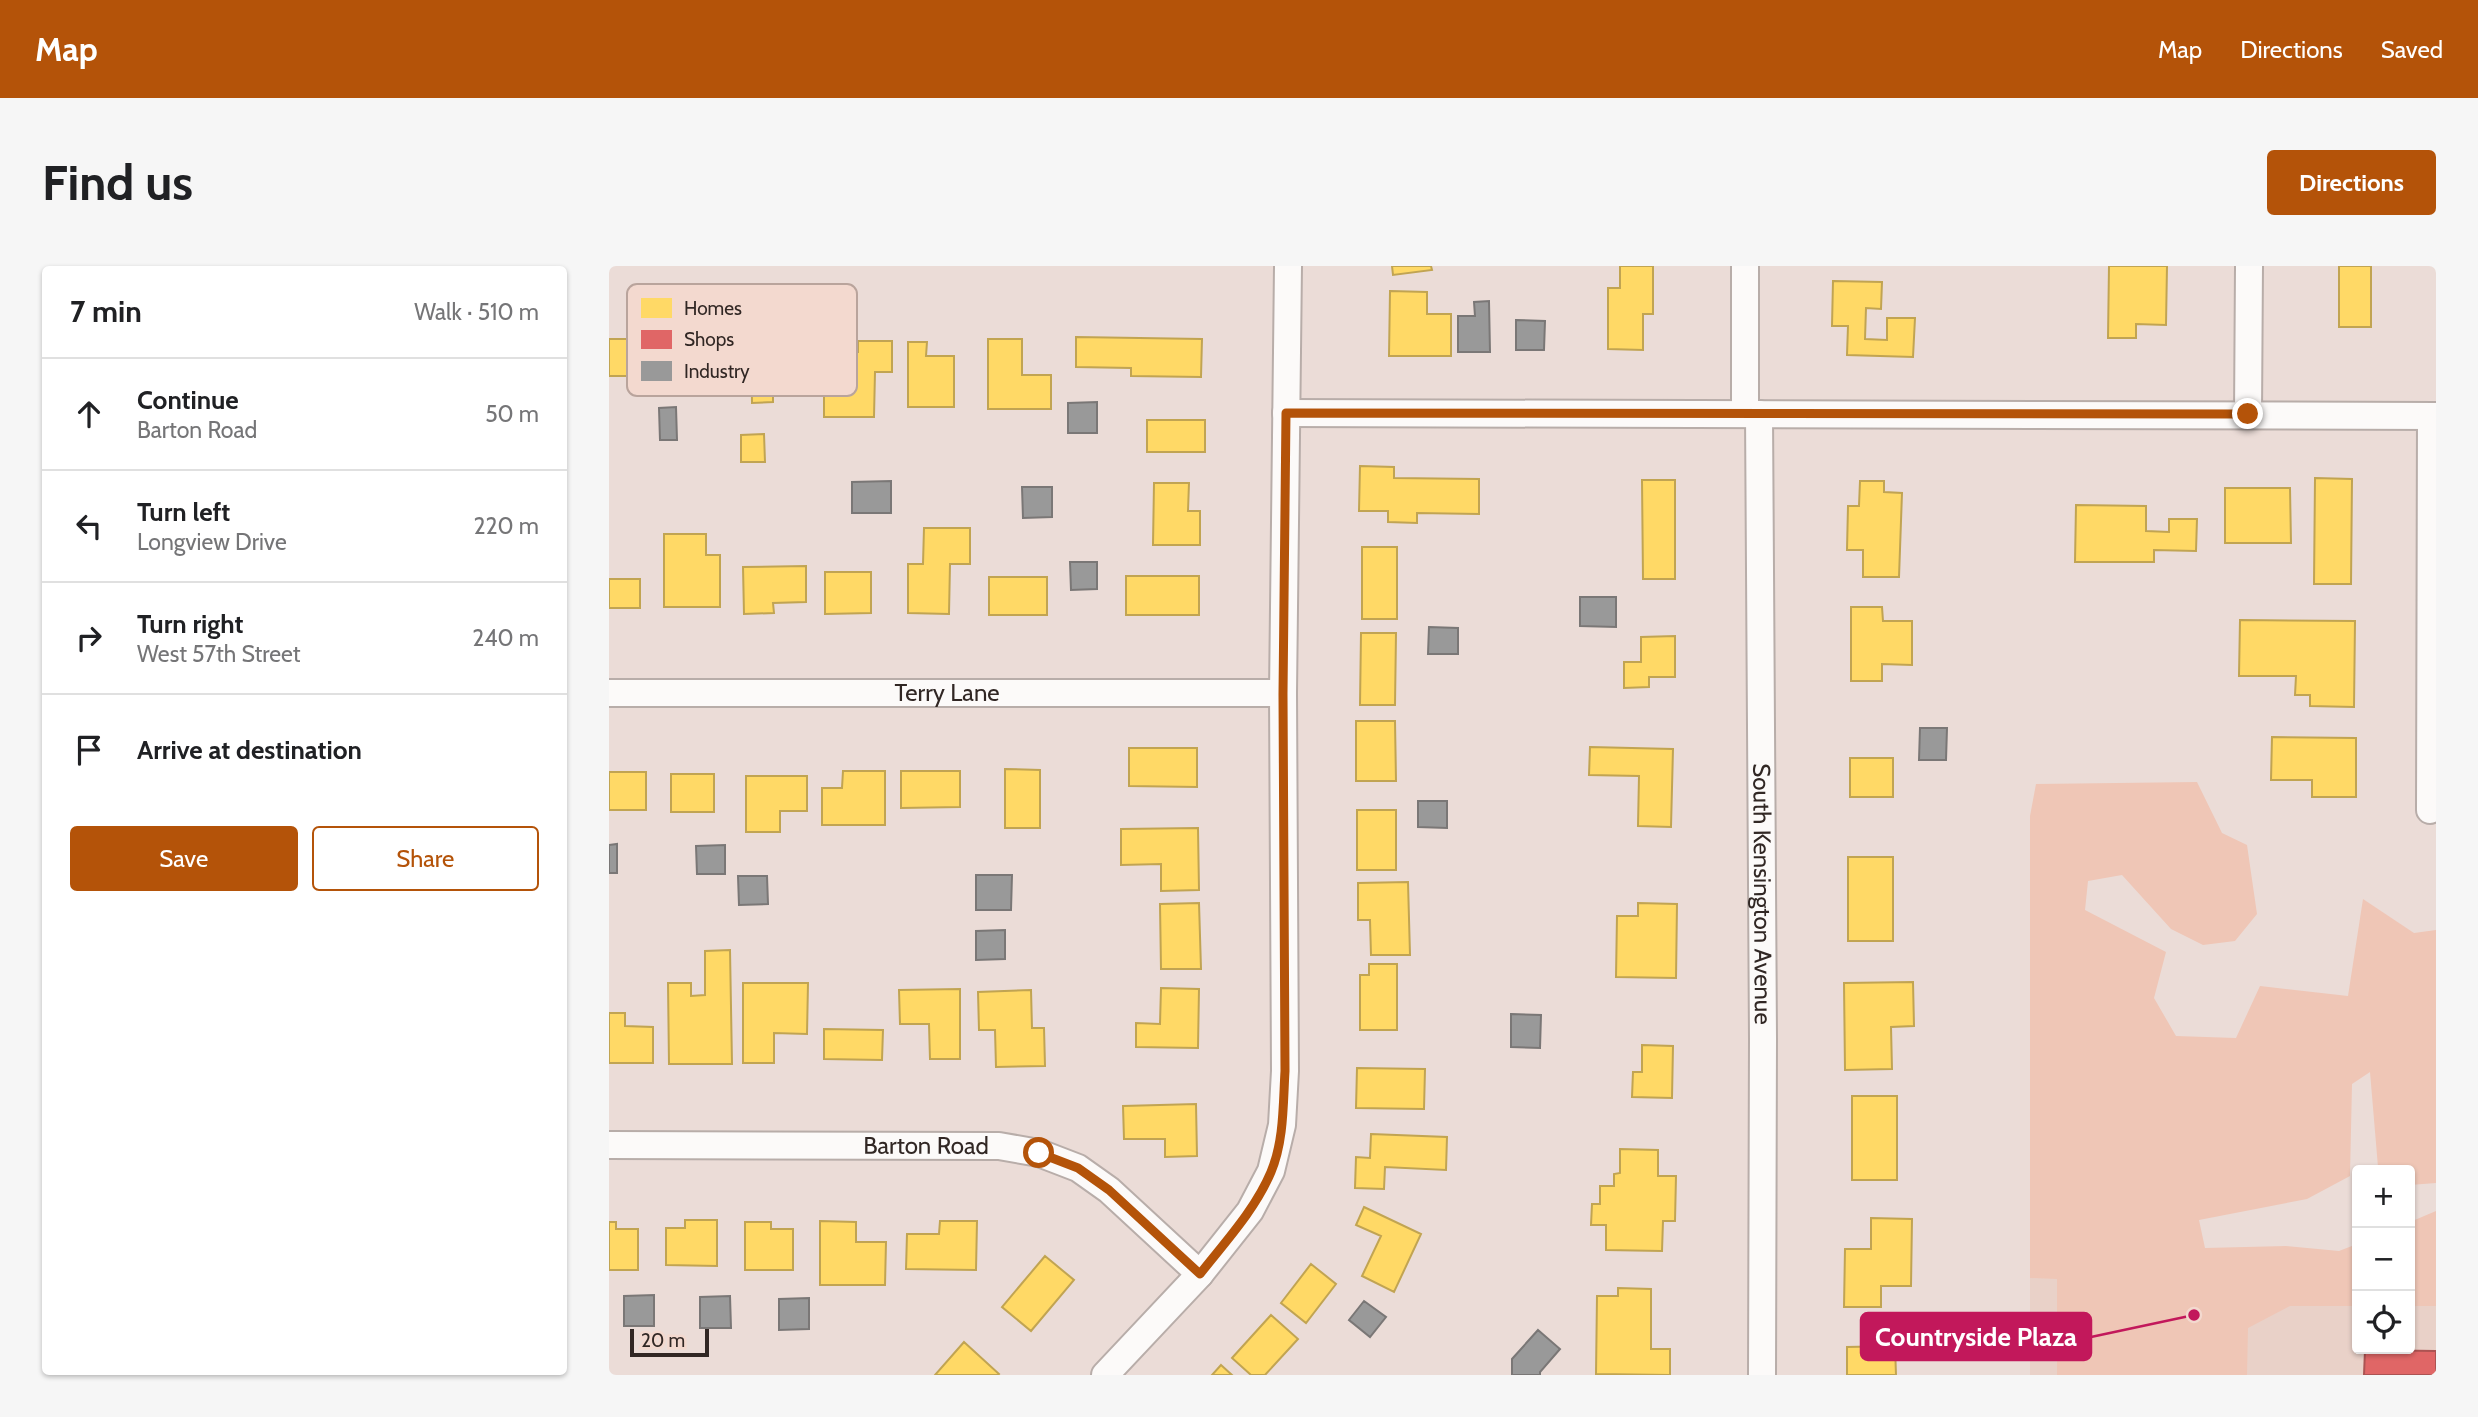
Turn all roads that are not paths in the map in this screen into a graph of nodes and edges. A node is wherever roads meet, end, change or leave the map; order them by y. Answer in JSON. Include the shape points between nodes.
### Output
{"nodes":[{"id":1,"x":1288,"y":266,"type":"edge"},
{"id":2,"x":1745,"y":266,"type":"edge"},
{"id":3,"x":2249,"y":266,"type":"edge"},
{"id":4,"x":1286,"y":413,"type":"junction"},
{"id":5,"x":1752,"y":414,"type":"junction"},
{"id":6,"x":2248,"y":414,"type":"junction"},
{"id":7,"x":2433,"y":416,"type":"edge"},
{"id":8,"x":609,"y":693,"type":"edge"},
{"id":9,"x":1283,"y":694,"type":"junction"},
{"id":10,"x":2430,"y":810,"type":"dead end"},
{"id":11,"x":609,"y":1145,"type":"edge"},
{"id":12,"x":1200,"y":1274,"type":"junction"},
{"id":13,"x":1105,"y":1375,"type":"edge"},
{"id":14,"x":1762,"y":1375,"type":"edge"}],
"edges":[{"from":1,"to":4,"type":"street"},
{"from":2,"to":5,"type":"street","name":"South Kensington Avenue"},
{"from":3,"to":6,"type":"street"},
{"from":4,"to":5,"type":"street"},
{"from":4,"to":9,"type":"street"},
{"from":5,"to":6,"type":"street"},
{"from":5,"to":14,"type":"street","name":"South Kensington Avenue","via":[[1763,1025]]},
{"from":6,"to":7,"type":"street"},
{"from":7,"to":10,"type":"street"},
{"from":8,"to":9,"type":"street","name":"Terry Lane"},
{"from":9,"to":12,"type":"street","via":[[1282,1125],[1271,1171],[1249,1211]]},
{"from":11,"to":12,"type":"street","name":"Barton Road","via":[[999,1146],[1039,1153],[1078,1168],[1109,1190]]},
{"from":12,"to":13,"type":"street"}]}
